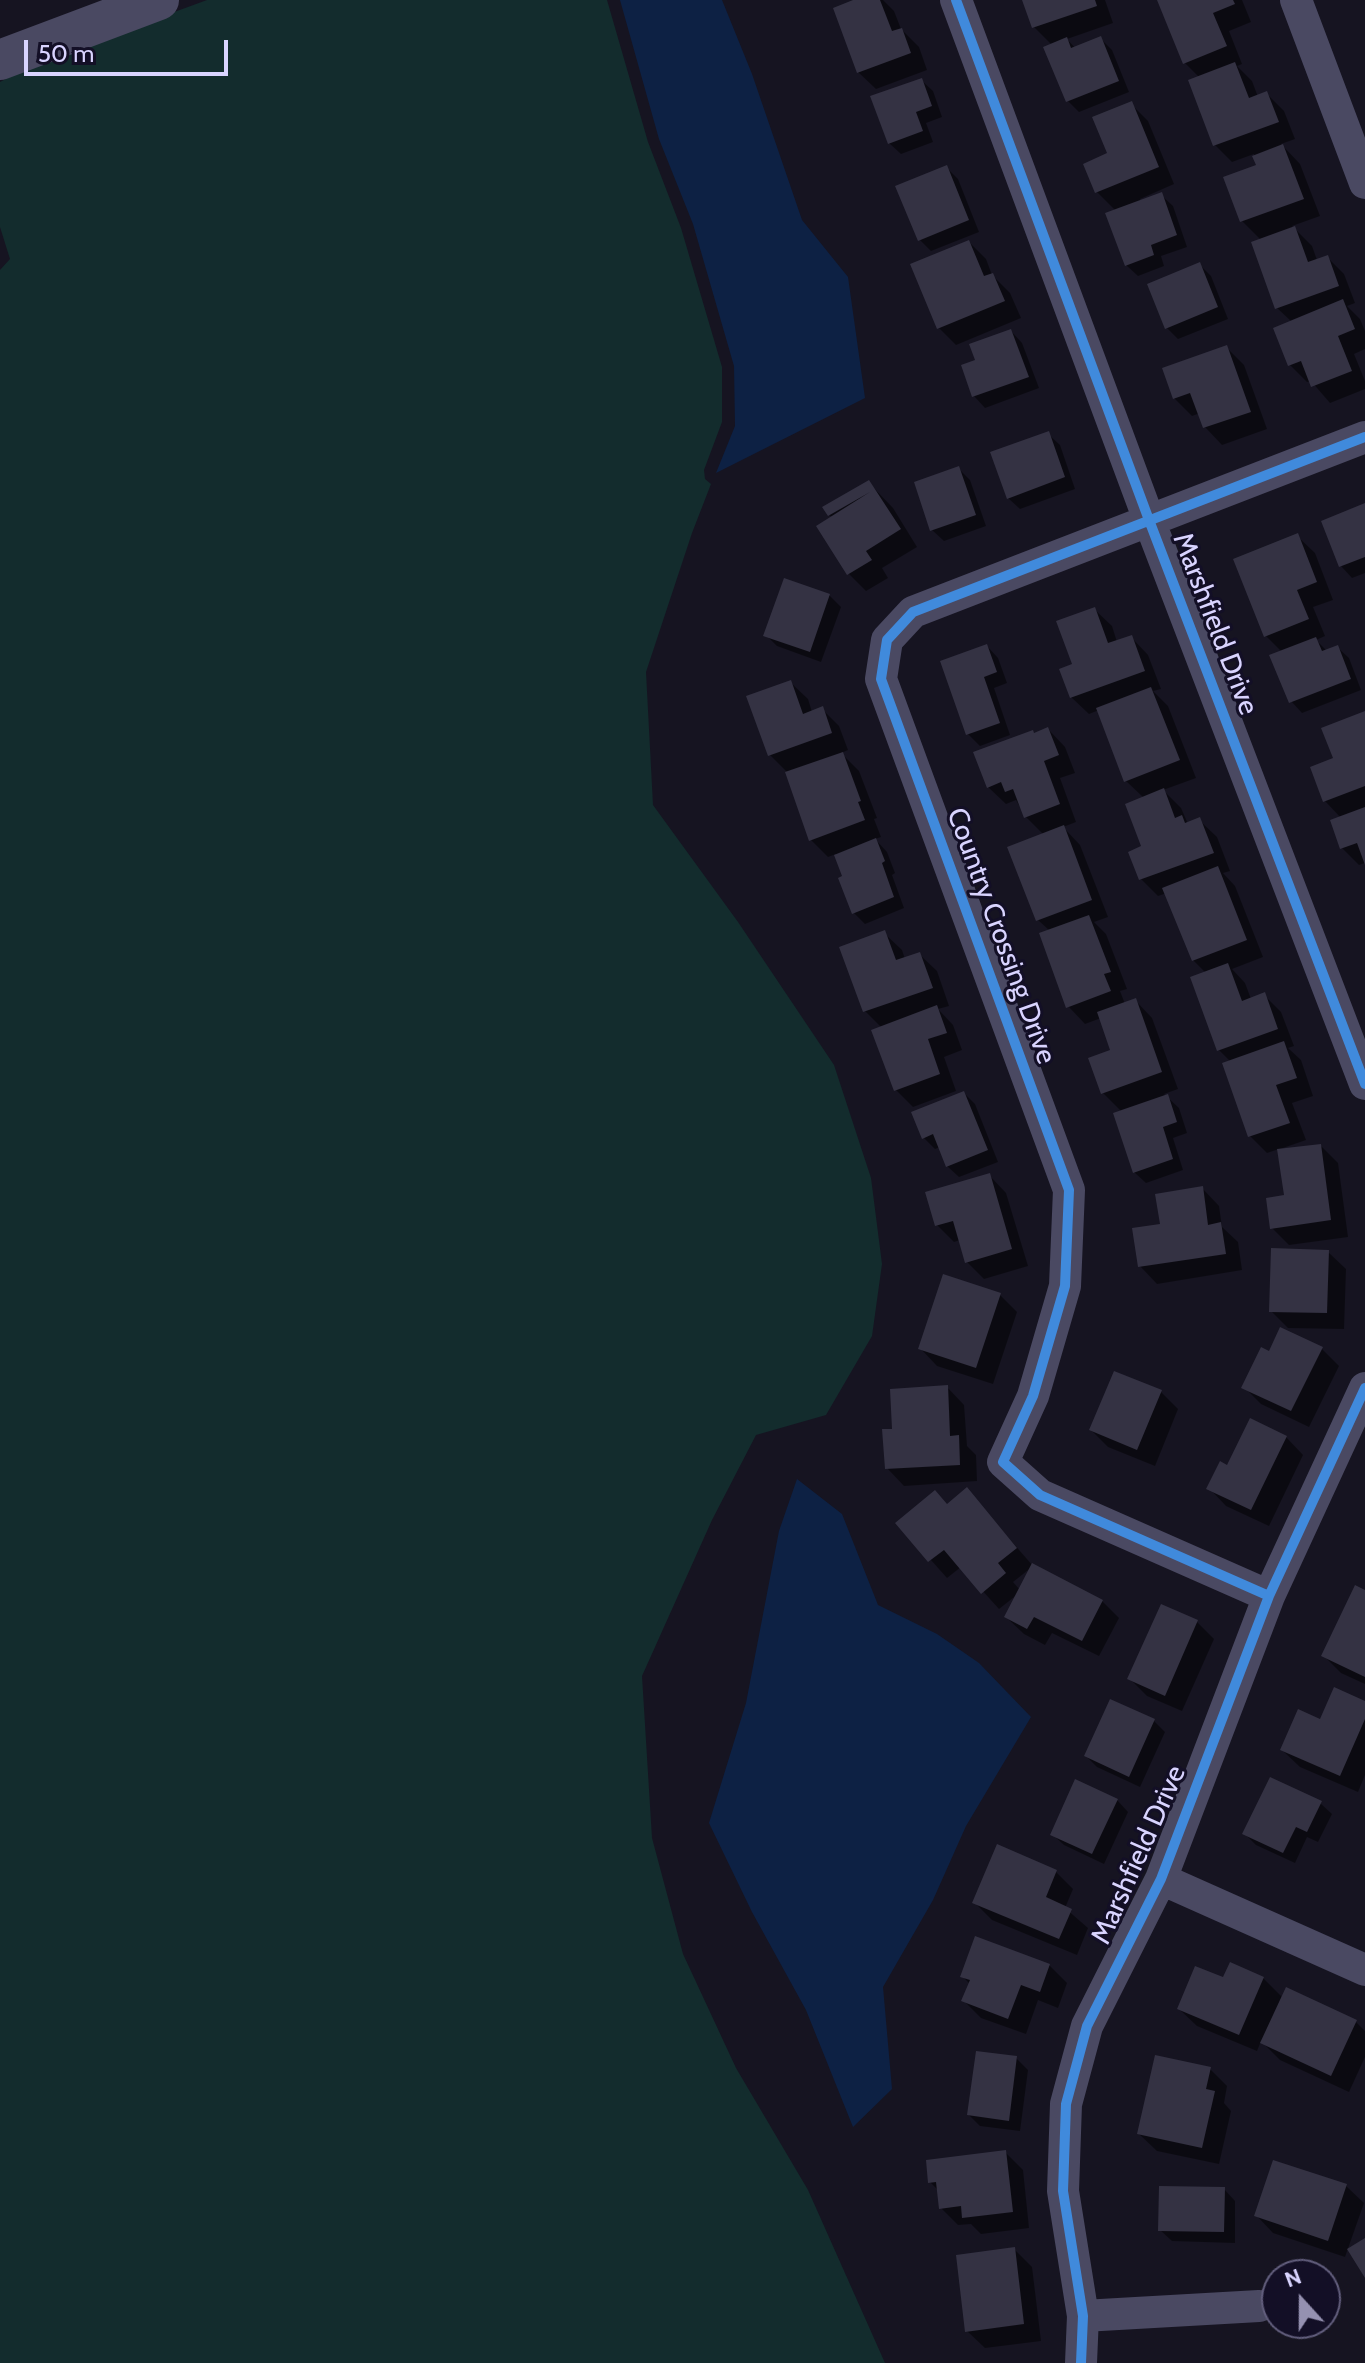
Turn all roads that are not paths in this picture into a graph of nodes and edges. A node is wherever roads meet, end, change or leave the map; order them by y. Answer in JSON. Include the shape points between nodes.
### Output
{"nodes":[{"id":1,"x":159,"y":0,"type":"edge"},
{"id":2,"x":956,"y":0,"type":"edge"},
{"id":3,"x":1296,"y":0,"type":"edge"},
{"id":4,"x":0,"y":60,"type":"edge"},
{"id":5,"x":1365,"y":183,"type":"edge"},
{"id":6,"x":1365,"y":437,"type":"edge"},
{"id":7,"x":1149,"y":520,"type":"junction"},
{"id":8,"x":1365,"y":1084,"type":"edge"},
{"id":9,"x":1365,"y":1388,"type":"edge"},
{"id":10,"x":1269,"y":1596,"type":"junction"},
{"id":11,"x":1161,"y":1879,"type":"junction"},
{"id":12,"x":1365,"y":1970,"type":"edge"},
{"id":13,"x":1259,"y":2306,"type":"dead end"},
{"id":14,"x":1083,"y":2316,"type":"junction"},
{"id":15,"x":1081,"y":2363,"type":"edge"}],
"edges":[{"from":1,"to":4,"type":"street"},
{"from":2,"to":7,"type":"street","name":"Marshfield Drive"},
{"from":3,"to":5,"type":"street"},
{"from":6,"to":7,"type":"street","name":"Country Crossing Drive"},
{"from":7,"to":8,"type":"street","name":"Marshfield Drive"},
{"from":7,"to":10,"type":"street","name":"Country Crossing Drive","via":[[913,612],[887,640],[881,679],[1069,1190],[1065,1286],[1033,1396],[1003,1462],[1040,1495]]},
{"from":9,"to":10,"type":"street","name":"Marshfield Drive"},
{"from":10,"to":11,"type":"street","name":"Marshfield Drive"},
{"from":11,"to":12,"type":"street"},
{"from":11,"to":14,"type":"street","name":"Marshfield Drive","via":[[1087,2026],[1066,2104],[1063,2191]]},
{"from":13,"to":14,"type":"street"},
{"from":14,"to":15,"type":"street","name":"Marshfield Drive"}]}
